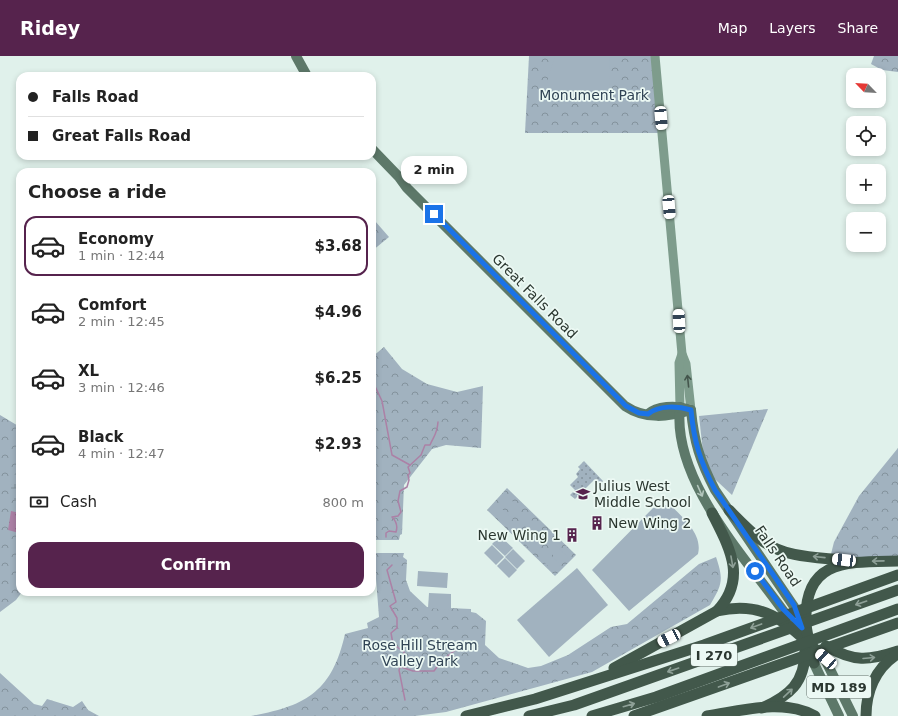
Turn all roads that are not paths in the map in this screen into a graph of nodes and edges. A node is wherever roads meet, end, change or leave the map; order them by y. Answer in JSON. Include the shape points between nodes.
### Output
{"nodes":[{"id":1,"x":296,"y":56,"type":"edge"},
{"id":2,"x":655,"y":56,"type":"edge"},
{"id":3,"x":305,"y":72,"type":"edge"},
{"id":4,"x":376,"y":153,"type":"edge"},
{"id":5,"x":374,"y":160,"type":"edge"},
{"id":6,"x":407,"y":188,"type":"junction"},
{"id":7,"x":682,"y":354,"type":"junction"},
{"id":8,"x":680,"y":410,"type":"junction"},
{"id":9,"x":691,"y":410,"type":"junction"},
{"id":10,"x":648,"y":414,"type":"junction"},
{"id":11,"x":664,"y":417,"type":"junction"},
{"id":12,"x":683,"y":441,"type":"junction"},
{"id":13,"x":729,"y":510,"type":"junction"},
{"id":14,"x":712,"y":513,"type":"junction"},
{"id":15,"x":898,"y":561,"type":"edge"},
{"id":16,"x":858,"y":562,"type":"junction"},
{"id":17,"x":898,"y":575,"type":"edge"},
{"id":18,"x":898,"y":590,"type":"edge"},
{"id":19,"x":794,"y":605,"type":"joint"},
{"id":20,"x":783,"y":609,"type":"joint"},
{"id":21,"x":898,"y":609,"type":"edge"},
{"id":22,"x":717,"y":611,"type":"junction"},
{"id":23,"x":898,"y":623,"type":"edge"},
{"id":24,"x":806,"y":636,"type":"junction"},
{"id":25,"x":898,"y":652,"type":"edge"},
{"id":26,"x":826,"y":659,"type":"joint"},
{"id":27,"x":814,"y":663,"type":"joint"},
{"id":28,"x":535,"y":699,"type":"junction"},
{"id":29,"x":762,"y":708,"type":"junction"},
{"id":30,"x":466,"y":716,"type":"edge"},
{"id":31,"x":529,"y":716,"type":"edge"},
{"id":32,"x":592,"y":716,"type":"edge"},
{"id":33,"x":634,"y":716,"type":"edge"},
{"id":34,"x":707,"y":716,"type":"edge"},
{"id":35,"x":815,"y":716,"type":"edge"},
{"id":36,"x":839,"y":716,"type":"edge"},
{"id":37,"x":853,"y":716,"type":"edge"},
{"id":38,"x":866,"y":716,"type":"edge"}],
"edges":[{"from":1,"to":3,"type":"main road"},
{"from":2,"to":7,"type":"main road"},
{"from":4,"to":6,"type":"main road","name":"Great Falls Road"},
{"from":5,"to":6,"type":"main road","name":"Great Falls Road","via":[[397,185]]},
{"from":6,"to":10,"type":"main road","name":"Great Falls Road","via":[[626,406],[639,413]]},
{"from":7,"to":8,"type":"main road","via":[[679,363]]},
{"from":9,"to":7,"type":"main road","one_way":true,"via":[[686,364]]},
{"from":8,"to":9,"type":"main road","name":"Great Falls Road"},
{"from":8,"to":10,"type":"main road","name":"Great Falls Road","via":[[653,410]]},
{"from":8,"to":11,"type":"main road","name":"Great Falls Road"},
{"from":8,"to":12,"type":"main road","name":"Falls Road"},
{"from":9,"to":13,"type":"main road","name":"Falls Road","via":[[697,452],[715,490]]},
{"from":10,"to":11,"type":"main road","name":"Great Falls Road"},
{"from":11,"to":12,"type":"main road","via":[[672,423]]},
{"from":12,"to":14,"type":"main road","name":"Falls Road","one_way":true,"via":[[693,474]]},
{"from":16,"to":13,"type":"highway","one_way":true,"via":[[800,555],[775,548],[752,532]]},
{"from":13,"to":19,"type":"main road","name":"Falls Road"},
{"from":14,"to":20,"type":"main road","name":"Falls Road"},
{"from":14,"to":22,"type":"highway","one_way":true,"via":[[730,551],[734,579],[726,602]]},
{"from":15,"to":16,"type":"highway","one_way":true},
{"from":16,"to":24,"type":"highway","via":[[832,568],[815,581],[806,600]]},
{"from":17,"to":28,"type":"highway","number":"I 270","one_way":true,"via":[[704,645]]},
{"from":18,"to":31,"type":"highway","number":"I 270","one_way":true,"via":[[574,705]]},
{"from":19,"to":24,"type":"highway"},
{"from":20,"to":24,"type":"highway"},
{"from":32,"to":21,"type":"highway","number":"I 270","one_way":true,"via":[[656,697]]},
{"from":22,"to":24,"type":"highway","via":[[757,609]]},
{"from":22,"to":28,"type":"highway","via":[[618,667]]},
{"from":33,"to":23,"type":"highway","number":"I 270","one_way":true},
{"from":24,"to":25,"type":"highway","one_way":true,"via":[[840,654],[854,658],[869,659]]},
{"from":24,"to":26,"type":"highway"},
{"from":24,"to":27,"type":"highway"},
{"from":29,"to":24,"type":"highway","one_way":true,"via":[[790,692],[798,681],[803,668]]},
{"from":25,"to":38,"type":"highway","via":[[872,682],[867,697]]},
{"from":26,"to":37,"type":"main road","number":"MD 189"},
{"from":27,"to":36,"type":"main road","number":"MD 189"},
{"from":28,"to":30,"type":"highway","number":"I 270"},
{"from":29,"to":34,"type":"highway"},
{"from":29,"to":35,"type":"highway","via":[[793,708]]}]}
